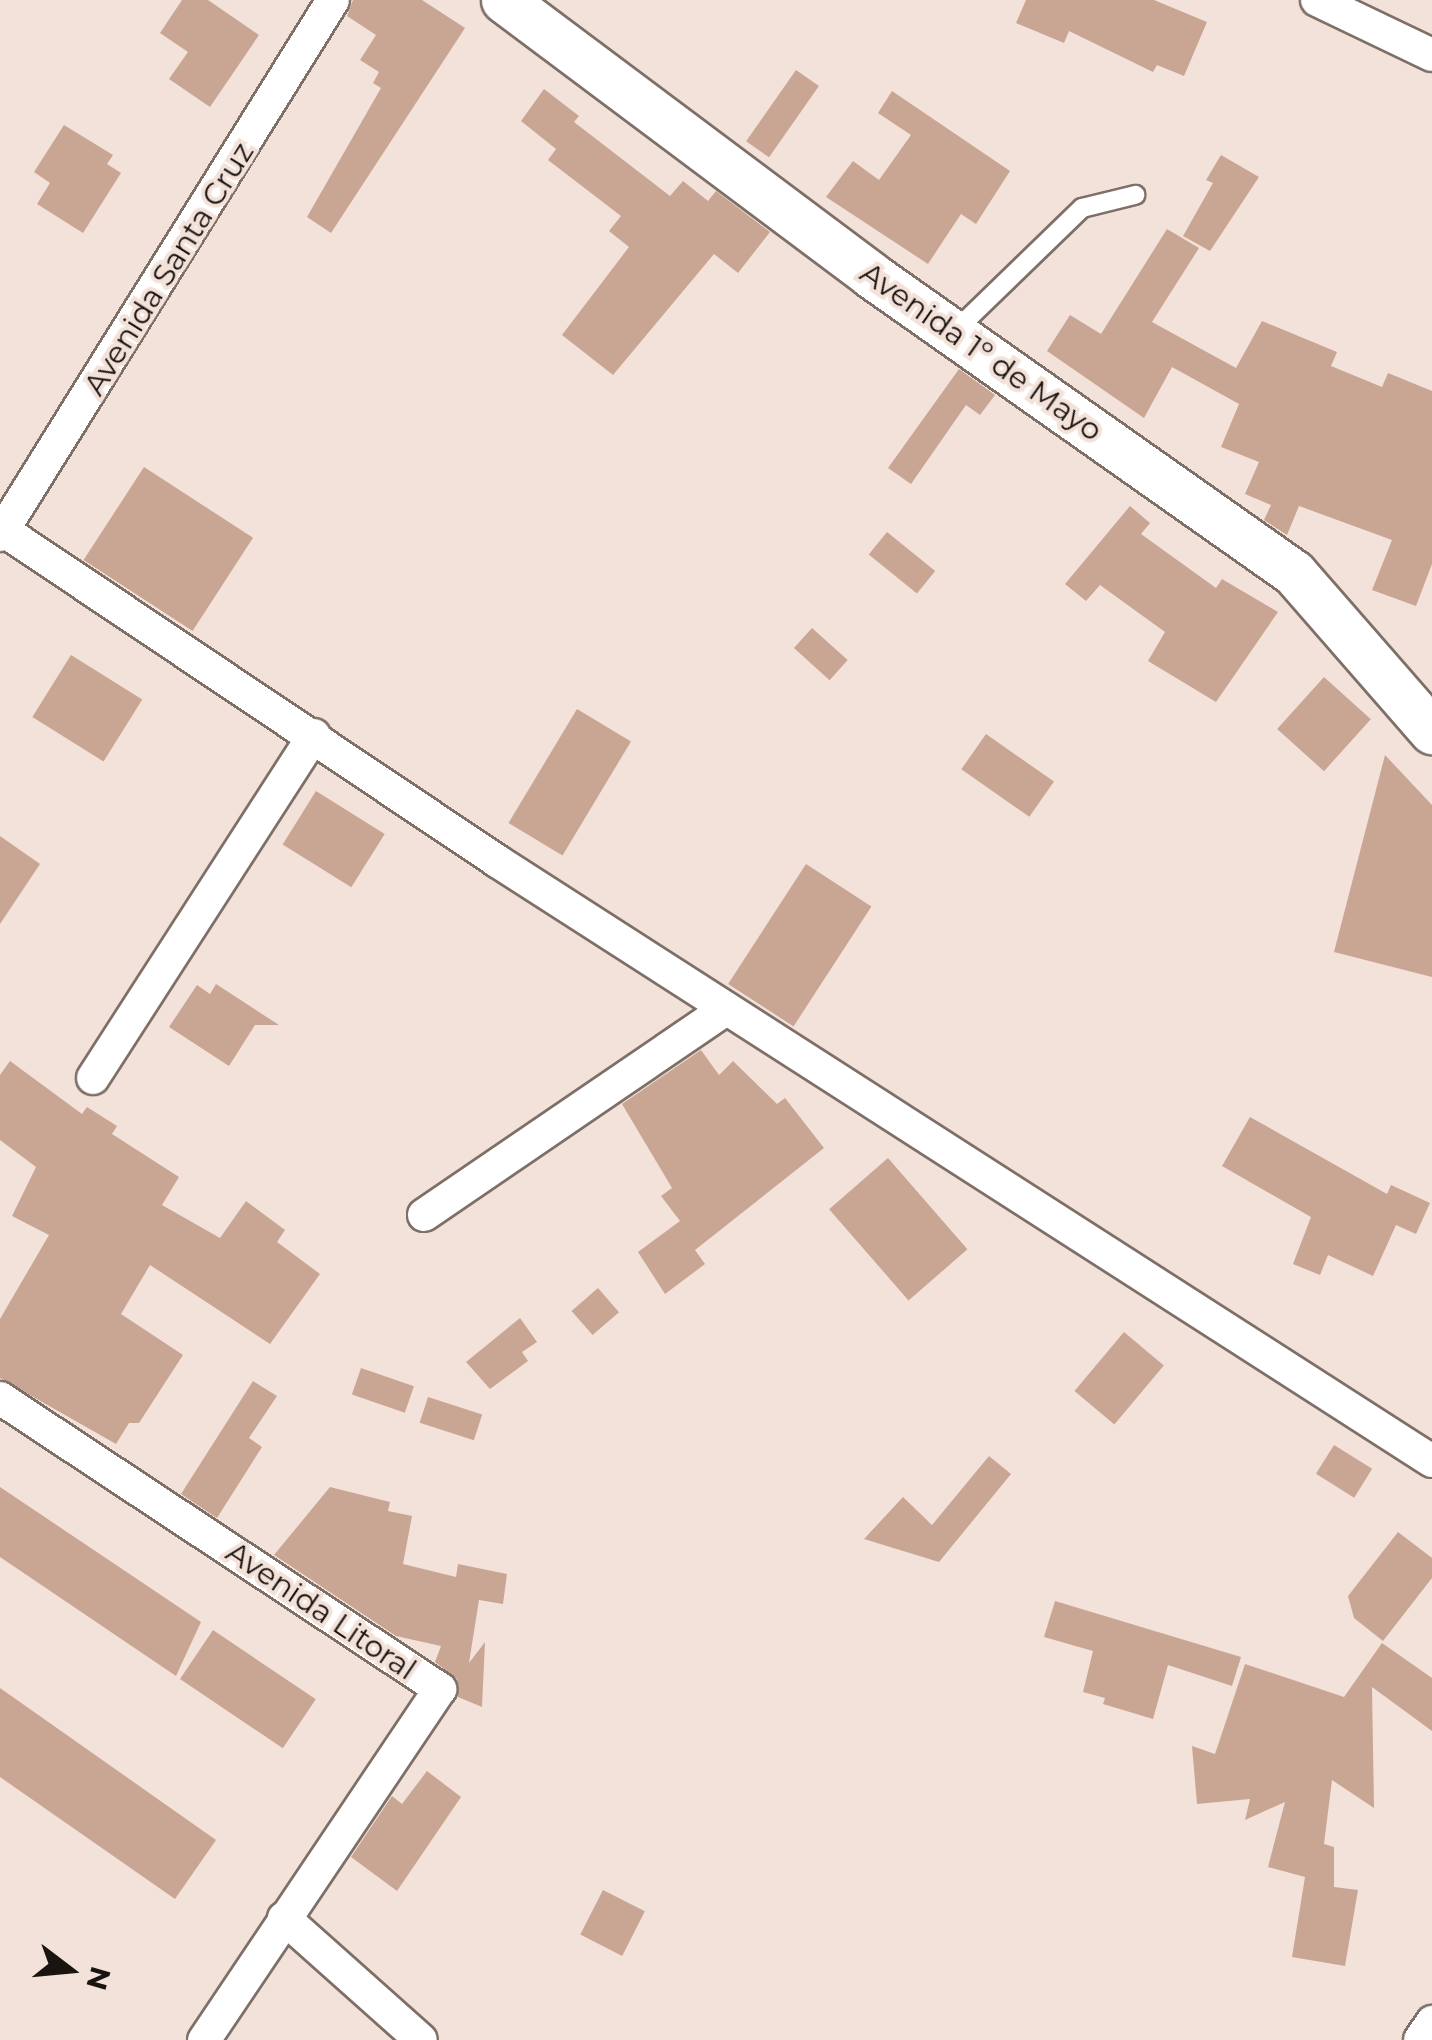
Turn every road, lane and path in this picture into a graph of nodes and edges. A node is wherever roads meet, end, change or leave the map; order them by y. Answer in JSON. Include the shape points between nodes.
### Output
{"nodes":[{"id":1,"x":333,"y":0,"type":"edge"},
{"id":2,"x":504,"y":0,"type":"edge"},
{"id":3,"x":1317,"y":0,"type":"edge"},
{"id":4,"x":1432,"y":55,"type":"edge"},
{"id":5,"x":1135,"y":195,"type":"dead end"},
{"id":6,"x":954,"y":333,"type":"junction"},
{"id":7,"x":2,"y":532,"type":"edge"},
{"id":8,"x":1432,"y":731,"type":"edge"},
{"id":9,"x":314,"y":734,"type":"junction"},
{"id":10,"x":726,"y":1009,"type":"junction"},
{"id":11,"x":93,"y":1078,"type":"dead end"},
{"id":12,"x":424,"y":1214,"type":"dead end"},
{"id":13,"x":0,"y":1398,"type":"edge"},
{"id":14,"x":1432,"y":1461,"type":"edge"},
{"id":15,"x":284,"y":1918,"type":"junction"},
{"id":16,"x":1432,"y":2022,"type":"edge"},
{"id":17,"x":204,"y":2040,"type":"edge"},
{"id":18,"x":421,"y":2040,"type":"edge"},
{"id":19,"x":1420,"y":2040,"type":"edge"}],
"edges":[{"from":1,"to":7,"type":"street","name":"Avenida Santa Cruz"},
{"from":2,"to":6,"type":"main road","name":"Avenida 1º de Mayo"},
{"from":3,"to":4,"type":"street"},
{"from":5,"to":6,"type":"lane","via":[[1082,208]]},
{"from":6,"to":8,"type":"main road","name":"Avenida 1º de Mayo","via":[[1294,573]]},
{"from":7,"to":9,"type":"street"},
{"from":9,"to":10,"type":"street"},
{"from":9,"to":11,"type":"street"},
{"from":10,"to":12,"type":"street"},
{"from":10,"to":14,"type":"street"},
{"from":13,"to":15,"type":"street","name":"Avenida Litoral","via":[[440,1690]]},
{"from":15,"to":17,"type":"street","name":"Avenida Litoral"},
{"from":15,"to":18,"type":"street"},
{"from":16,"to":19,"type":"street"}]}
